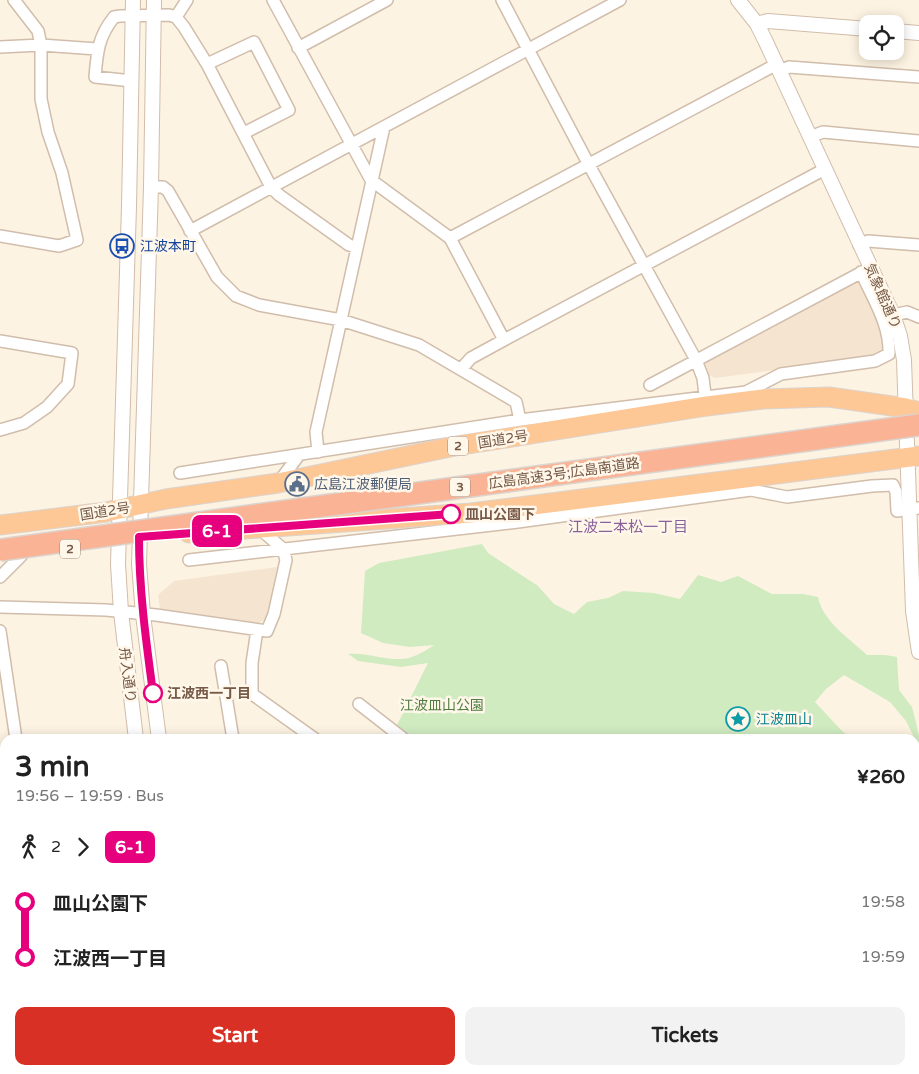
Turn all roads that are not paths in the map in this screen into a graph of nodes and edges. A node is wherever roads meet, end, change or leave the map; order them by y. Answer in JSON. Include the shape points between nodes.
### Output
{"nodes":[{"id":1,"x":14,"y":0,"type":"edge"},
{"id":2,"x":133,"y":0,"type":"edge"},
{"id":3,"x":154,"y":0,"type":"edge"},
{"id":4,"x":187,"y":0,"type":"edge"},
{"id":5,"x":273,"y":0,"type":"edge"},
{"id":6,"x":385,"y":0,"type":"edge"},
{"id":7,"x":502,"y":0,"type":"edge"},
{"id":8,"x":620,"y":0,"type":"edge"},
{"id":9,"x":738,"y":0,"type":"edge"},
{"id":10,"x":133,"y":15,"type":"junction"},
{"id":11,"x":154,"y":15,"type":"junction"},
{"id":12,"x":176,"y":17,"type":"junction"},
{"id":13,"x":757,"y":24,"type":"junction"},
{"id":14,"x":859,"y":28,"type":"edge"},
{"id":15,"x":904,"y":32,"type":"edge"},
{"id":16,"x":919,"y":33,"type":"edge"},
{"id":17,"x":41,"y":45,"type":"junction"},
{"id":18,"x":0,"y":47,"type":"edge"},
{"id":19,"x":298,"y":48,"type":"junction"},
{"id":20,"x":97,"y":49,"type":"junction"},
{"id":21,"x":528,"y":49,"type":"junction"},
{"id":22,"x":206,"y":64,"type":"junction"},
{"id":23,"x":778,"y":68,"type":"junction"},
{"id":24,"x":919,"y":77,"type":"edge"},
{"id":25,"x":132,"y":81,"type":"junction"},
{"id":26,"x":384,"y":127,"type":"junction"},
{"id":27,"x":244,"y":133,"type":"junction"},
{"id":28,"x":810,"y":137,"type":"junction"},
{"id":29,"x":919,"y":141,"type":"edge"},
{"id":30,"x":352,"y":144,"type":"junction"},
{"id":31,"x":589,"y":165,"type":"junction"},
{"id":32,"x":825,"y":169,"type":"junction"},
{"id":33,"x":371,"y":180,"type":"junction"},
{"id":34,"x":151,"y":187,"type":"junction"},
{"id":35,"x":271,"y":187,"type":"junction"},
{"id":36,"x":190,"y":231,"type":"junction"},
{"id":37,"x":0,"y":236,"type":"edge"},
{"id":38,"x":450,"y":238,"type":"junction"},
{"id":39,"x":859,"y":245,"type":"junction"},
{"id":40,"x":919,"y":246,"type":"edge"},
{"id":41,"x":357,"y":247,"type":"junction"},
{"id":42,"x":644,"y":264,"type":"junction"},
{"id":43,"x":865,"y":270,"type":"junction"},
{"id":44,"x":892,"y":315,"type":"junction"},
{"id":45,"x":919,"y":317,"type":"edge"},
{"id":46,"x":341,"y":320,"type":"junction"},
{"id":47,"x":504,"y":340,"type":"junction"},
{"id":48,"x":0,"y":341,"type":"edge"},
{"id":49,"x":696,"y":360,"type":"junction"},
{"id":50,"x":461,"y":369,"type":"junction"},
{"id":51,"x":650,"y":385,"type":"dead end"},
{"id":52,"x":706,"y":401,"type":"junction"},
{"id":53,"x":915,"y":415,"type":"edge"},
{"id":54,"x":520,"y":420,"type":"junction"},
{"id":55,"x":0,"y":430,"type":"edge"},
{"id":56,"x":318,"y":452,"type":"junction"},
{"id":57,"x":299,"y":455,"type":"junction"},
{"id":58,"x":913,"y":456,"type":"edge"},
{"id":59,"x":180,"y":473,"type":"dead end"},
{"id":60,"x":278,"y":483,"type":"junction"},
{"id":61,"x":665,"y":495,"type":"junction"},
{"id":62,"x":140,"y":505,"type":"junction"},
{"id":63,"x":120,"y":509,"type":"junction"},
{"id":64,"x":914,"y":509,"type":"edge"},
{"id":65,"x":0,"y":525,"type":"edge"},
{"id":66,"x":259,"y":528,"type":"junction"},
{"id":67,"x":139,"y":537,"type":"junction"},
{"id":68,"x":119,"y":539,"type":"junction"},
{"id":69,"x":283,"y":549,"type":"junction"},
{"id":70,"x":0,"y":550,"type":"edge"},
{"id":71,"x":20,"y":556,"type":"junction"},
{"id":72,"x":0,"y":560,"type":"edge"},
{"id":73,"x":189,"y":560,"type":"dead end"},
{"id":74,"x":0,"y":577,"type":"edge"},
{"id":75,"x":916,"y":585,"type":"edge"},
{"id":76,"x":0,"y":607,"type":"edge"},
{"id":77,"x":121,"y":612,"type":"junction"},
{"id":78,"x":143,"y":614,"type":"junction"},
{"id":79,"x":257,"y":630,"type":"junction"},
{"id":80,"x":0,"y":631,"type":"edge"},
{"id":81,"x":919,"y":652,"type":"edge"},
{"id":82,"x":221,"y":666,"type":"dead end"},
{"id":83,"x":359,"y":704,"type":"dead end"},
{"id":84,"x":15,"y":734,"type":"edge"},
{"id":85,"x":135,"y":734,"type":"edge"},
{"id":86,"x":158,"y":734,"type":"edge"},
{"id":87,"x":231,"y":734,"type":"edge"},
{"id":88,"x":308,"y":734,"type":"edge"},
{"id":89,"x":398,"y":734,"type":"edge"}],
"edges":[{"from":1,"to":17,"type":"street","via":[[38,31]]},
{"from":2,"to":10,"type":"street","name":"舟入通り"},
{"from":3,"to":11,"type":"street","name":"舟入通り"},
{"from":4,"to":12,"type":"street"},
{"from":5,"to":19,"type":"street"},
{"from":6,"to":19,"type":"street"},
{"from":7,"to":21,"type":"street"},
{"from":8,"to":21,"type":"street"},
{"from":9,"to":13,"type":"street","name":"気象館通り"},
{"from":10,"to":11,"type":"street"},
{"from":10,"to":20,"type":"street","via":[[114,17]]},
{"from":10,"to":25,"type":"street","name":"舟入通り"},
{"from":11,"to":12,"type":"street"},
{"from":11,"to":34,"type":"street","name":"舟入通り"},
{"from":12,"to":22,"type":"street"},
{"from":13,"to":14,"type":"street","via":[[768,21]]},
{"from":13,"to":23,"type":"street","name":"気象館通り"},
{"from":15,"to":16,"type":"street"},
{"from":17,"to":18,"type":"street"},
{"from":17,"to":20,"type":"street"},
{"from":17,"to":37,"type":"street","via":[[41,98],[77,240],[59,246]]},
{"from":19,"to":30,"type":"street"},
{"from":20,"to":25,"type":"street","via":[[95,77]]},
{"from":21,"to":26,"type":"street"},
{"from":21,"to":31,"type":"street"},
{"from":22,"to":27,"type":"street"},
{"from":22,"to":27,"type":"street","via":[[254,42],[289,110]]},
{"from":23,"to":24,"type":"street"},
{"from":23,"to":28,"type":"street","name":"気象館通り"},
{"from":23,"to":31,"type":"street"},
{"from":25,"to":63,"type":"street","name":"舟入通り"},
{"from":26,"to":30,"type":"street"},
{"from":26,"to":33,"type":"street"},
{"from":27,"to":35,"type":"street"},
{"from":28,"to":29,"type":"street","via":[[823,132]]},
{"from":28,"to":32,"type":"street","name":"気象館通り"},
{"from":30,"to":33,"type":"street"},
{"from":30,"to":35,"type":"street"},
{"from":31,"to":38,"type":"street"},
{"from":31,"to":42,"type":"street"},
{"from":32,"to":39,"type":"street","name":"気象館通り"},
{"from":32,"to":42,"type":"street"},
{"from":33,"to":38,"type":"street"},
{"from":33,"to":41,"type":"street"},
{"from":34,"to":36,"type":"street","via":[[168,191]]},
{"from":34,"to":62,"type":"street","name":"舟入通り"},
{"from":35,"to":36,"type":"street"},
{"from":35,"to":41,"type":"street","via":[[349,245]]},
{"from":36,"to":46,"type":"street","via":[[217,277],[236,296],[259,304]]},
{"from":38,"to":47,"type":"street"},
{"from":39,"to":40,"type":"street","via":[[868,242]]},
{"from":39,"to":43,"type":"street","name":"気象館通り"},
{"from":41,"to":46,"type":"street"},
{"from":42,"to":47,"type":"street"},
{"from":42,"to":49,"type":"street"},
{"from":43,"to":44,"type":"street","name":"気象館通り"},
{"from":43,"to":49,"type":"street"},
{"from":43,"to":52,"type":"street","via":[[884,320],[890,354],[875,361],[781,374],[746,392]]},
{"from":44,"to":45,"type":"street","via":[[907,312]]},
{"from":44,"to":53,"type":"street","name":"気象館通り","via":[[902,344]]},
{"from":46,"to":50,"type":"street","via":[[419,345]]},
{"from":46,"to":56,"type":"street","via":[[316,432]]},
{"from":47,"to":50,"type":"street","via":[[471,358]]},
{"from":48,"to":55,"type":"street","via":[[72,353],[68,384],[47,407],[24,423]]},
{"from":49,"to":51,"type":"street"},
{"from":49,"to":52,"type":"street","via":[[703,378]]},
{"from":50,"to":54,"type":"street","via":[[516,402]]},
{"from":52,"to":53,"type":"highway","name":"国道2号","number":"2","via":[[829,397]]},
{"from":52,"to":54,"type":"street"},
{"from":52,"to":60,"type":"highway","name":"国道2号","number":"2","via":[[455,446]]},
{"from":53,"to":58,"type":"street","name":"気象館通り"},
{"from":53,"to":70,"type":"highway","name":"広島高速3号;広島南道路","number":"3","bridge":true},
{"from":54,"to":56,"type":"street"},
{"from":56,"to":57,"type":"street"},
{"from":57,"to":59,"type":"street"},
{"from":57,"to":60,"type":"street"},
{"from":58,"to":61,"type":"highway","number":"2"},
{"from":58,"to":64,"type":"street","name":"気象館通り"},
{"from":60,"to":62,"type":"highway","name":"国道2号","number":"2","via":[[166,498]]},
{"from":61,"to":64,"type":"street","via":[[751,490],[787,497],[893,486],[897,510]]},
{"from":61,"to":66,"type":"highway","number":"2"},
{"from":61,"to":69,"type":"street","via":[[518,522]]},
{"from":62,"to":63,"type":"highway","name":"国道2号","number":"2"},
{"from":62,"to":67,"type":"street","name":"舟入通り"},
{"from":63,"to":65,"type":"highway","name":"国道2号","number":"2"},
{"from":63,"to":68,"type":"street","name":"舟入通り"},
{"from":64,"to":75,"type":"street","name":"気象館通り"},
{"from":66,"to":67,"type":"highway","number":"2"},
{"from":66,"to":69,"type":"street"},
{"from":67,"to":68,"type":"highway","number":"2"},
{"from":67,"to":78,"type":"street","name":"舟入通り"},
{"from":68,"to":71,"type":"highway","number":"2"},
{"from":68,"to":77,"type":"street","name":"舟入通り"},
{"from":69,"to":73,"type":"street"},
{"from":69,"to":79,"type":"street","via":[[286,560],[274,614],[267,632]]},
{"from":71,"to":72,"type":"highway","number":"2"},
{"from":71,"to":74,"type":"street"},
{"from":75,"to":81,"type":"street","name":"気象館通り","via":[[913,611]]},
{"from":76,"to":77,"type":"street"},
{"from":77,"to":78,"type":"street"},
{"from":77,"to":85,"type":"street","name":"舟入通り"},
{"from":78,"to":79,"type":"street"},
{"from":78,"to":86,"type":"street","name":"舟入通り"},
{"from":79,"to":88,"type":"street","via":[[252,694]]},
{"from":80,"to":84,"type":"street"},
{"from":82,"to":87,"type":"street"},
{"from":83,"to":89,"type":"street"}]}
